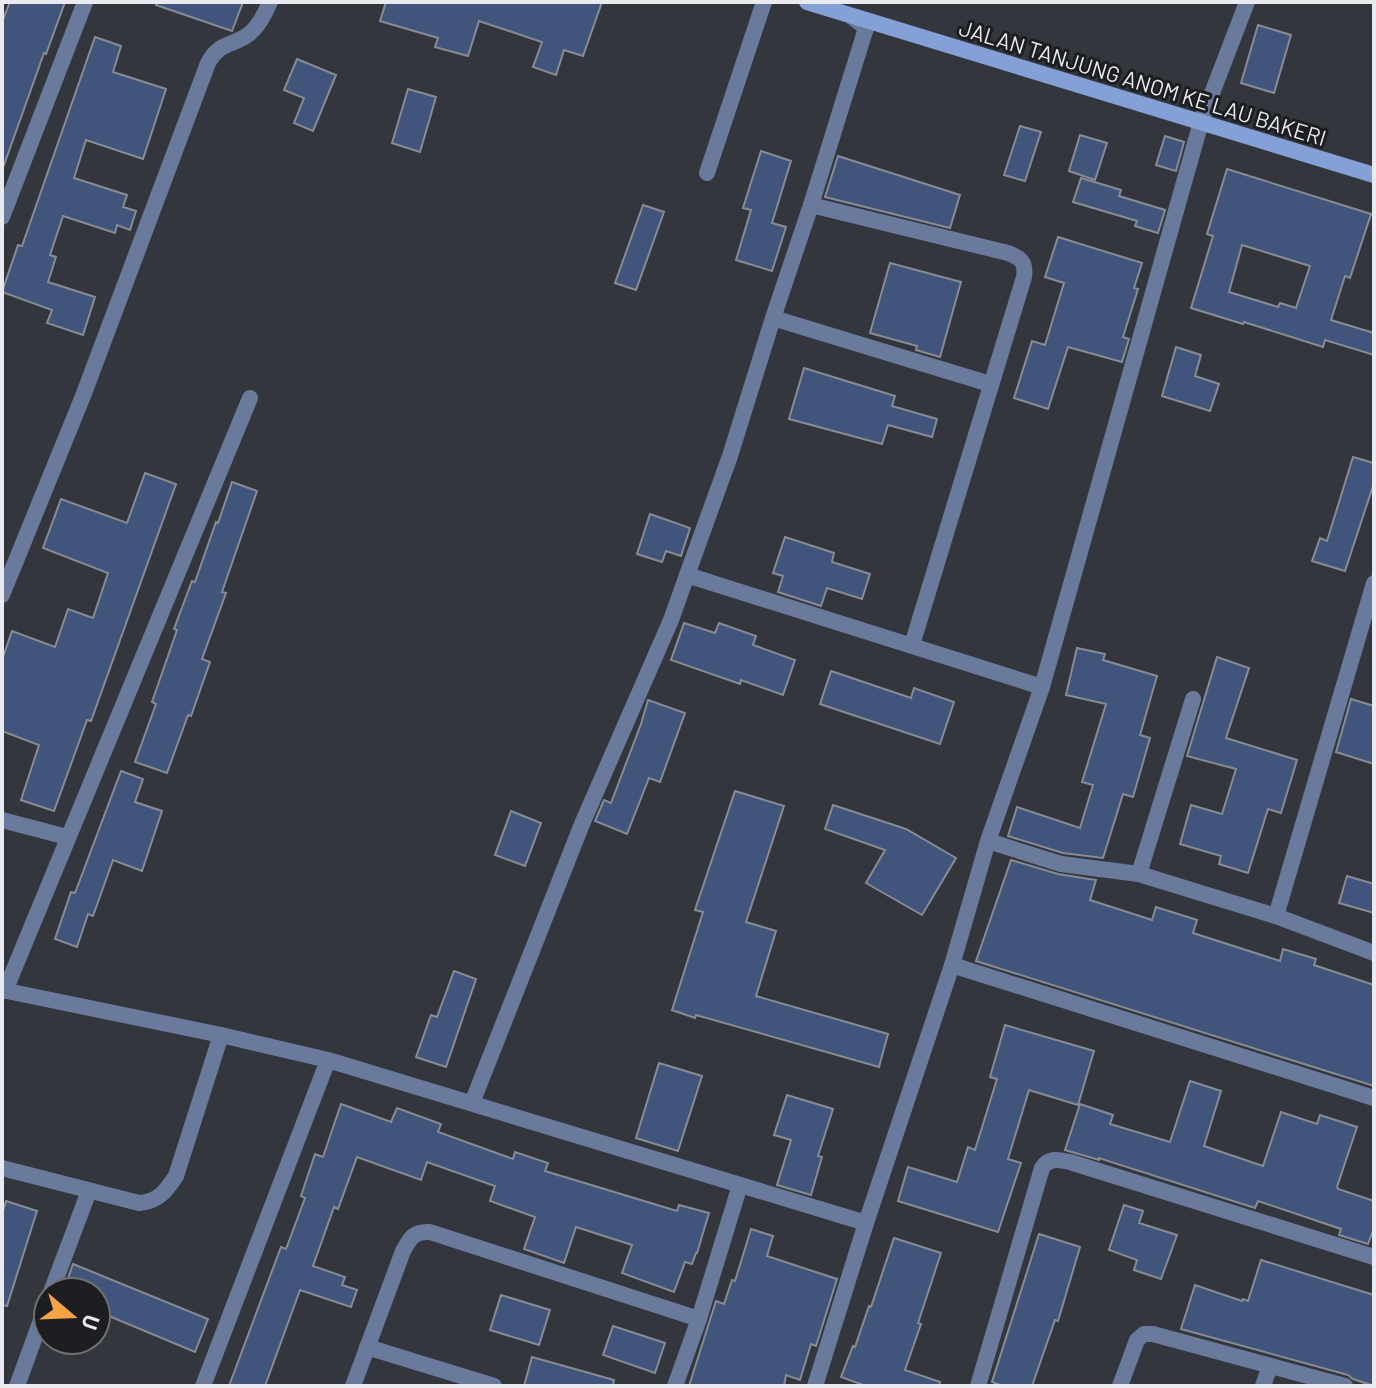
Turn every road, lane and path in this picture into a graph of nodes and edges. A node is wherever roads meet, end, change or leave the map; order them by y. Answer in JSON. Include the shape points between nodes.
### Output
{"nodes":[{"id":1,"x":85,"y":2,"type":"edge"},
{"id":2,"x":764,"y":2,"type":"edge"},
{"id":3,"x":807,"y":2,"type":"edge"},
{"id":4,"x":1247,"y":2,"type":"edge"},
{"id":5,"x":267,"y":3,"type":"edge"},
{"id":6,"x":851,"y":16,"type":"junction"},
{"id":7,"x":1201,"y":122,"type":"junction"},
{"id":8,"x":707,"y":173,"type":"dead end"},
{"id":9,"x":1374,"y":175,"type":"edge"},
{"id":10,"x":811,"y":205,"type":"junction"},
{"id":11,"x":2,"y":217,"type":"edge"},
{"id":12,"x":773,"y":318,"type":"junction"},
{"id":13,"x":990,"y":384,"type":"junction"},
{"id":14,"x":250,"y":398,"type":"dead end"},
{"id":15,"x":687,"y":575,"type":"junction"},
{"id":16,"x":1374,"y":583,"type":"edge"},
{"id":17,"x":2,"y":595,"type":"edge"},
{"id":18,"x":912,"y":645,"type":"junction"},
{"id":19,"x":1042,"y":687,"type":"junction"},
{"id":20,"x":1193,"y":699,"type":"dead end"},
{"id":21,"x":2,"y":820,"type":"edge"},
{"id":22,"x":67,"y":837,"type":"junction"},
{"id":23,"x":988,"y":841,"type":"junction"},
{"id":24,"x":1139,"y":874,"type":"junction"},
{"id":25,"x":1276,"y":916,"type":"junction"},
{"id":26,"x":1374,"y":953,"type":"edge"},
{"id":27,"x":952,"y":965,"type":"junction"},
{"id":28,"x":3,"y":990,"type":"edge"},
{"id":29,"x":221,"y":1035,"type":"junction"},
{"id":30,"x":328,"y":1060,"type":"junction"},
{"id":31,"x":1374,"y":1098,"type":"edge"},
{"id":32,"x":472,"y":1103,"type":"junction"},
{"id":33,"x":2,"y":1168,"type":"edge"},
{"id":34,"x":740,"y":1185,"type":"junction"},
{"id":35,"x":89,"y":1191,"type":"junction"},
{"id":36,"x":866,"y":1223,"type":"junction"},
{"id":37,"x":1374,"y":1257,"type":"edge"},
{"id":38,"x":57,"y":1276,"type":"edge"},
{"id":39,"x":699,"y":1319,"type":"junction"},
{"id":40,"x":32,"y":1345,"type":"edge"},
{"id":41,"x":367,"y":1347,"type":"junction"},
{"id":42,"x":1270,"y":1366,"type":"junction"},
{"id":43,"x":17,"y":1386,"type":"edge"},
{"id":44,"x":203,"y":1386,"type":"edge"},
{"id":45,"x":353,"y":1386,"type":"edge"},
{"id":46,"x":494,"y":1386,"type":"edge"},
{"id":47,"x":675,"y":1386,"type":"edge"},
{"id":48,"x":815,"y":1386,"type":"edge"},
{"id":49,"x":978,"y":1386,"type":"edge"},
{"id":50,"x":1120,"y":1386,"type":"edge"},
{"id":51,"x":1263,"y":1386,"type":"edge"},
{"id":52,"x":1345,"y":1386,"type":"edge"}],
"edges":[{"from":1,"to":11,"type":"street"},
{"from":2,"to":8,"type":"street"},
{"from":3,"to":6,"type":"main road","name":"JALAN TANJUNG ANOM KE LAU BAKERI"},
{"from":4,"to":7,"type":"street"},
{"from":5,"to":17,"type":"street","via":[[264,16],[247,36],[221,47],[208,63]]},
{"from":6,"to":7,"type":"main road","name":"JALAN TANJUNG ANOM KE LAU BAKERI"},
{"from":6,"to":10,"type":"street","via":[[866,28]]},
{"from":7,"to":9,"type":"main road","name":"JALAN TANJUNG ANOM KE LAU BAKERI"},
{"from":7,"to":19,"type":"street"},
{"from":10,"to":12,"type":"street"},
{"from":10,"to":13,"type":"street","via":[[1020,258],[1024,277]]},
{"from":12,"to":13,"type":"street"},
{"from":12,"to":15,"type":"street"},
{"from":13,"to":18,"type":"street"},
{"from":14,"to":22,"type":"street"},
{"from":15,"to":18,"type":"street"},
{"from":15,"to":32,"type":"street"},
{"from":16,"to":25,"type":"street"},
{"from":18,"to":19,"type":"street"},
{"from":19,"to":23,"type":"street"},
{"from":20,"to":24,"type":"street"},
{"from":21,"to":22,"type":"street"},
{"from":22,"to":28,"type":"street"},
{"from":23,"to":24,"type":"street","via":[[1061,864]]},
{"from":23,"to":27,"type":"street"},
{"from":24,"to":25,"type":"street"},
{"from":25,"to":26,"type":"street"},
{"from":27,"to":31,"type":"street"},
{"from":27,"to":36,"type":"street"},
{"from":28,"to":29,"type":"street"},
{"from":29,"to":30,"type":"street"},
{"from":29,"to":35,"type":"street","via":[[168,1189],[139,1203]]},
{"from":30,"to":32,"type":"street"},
{"from":30,"to":44,"type":"street"},
{"from":32,"to":34,"type":"street"},
{"from":33,"to":35,"type":"street"},
{"from":34,"to":36,"type":"street"},
{"from":34,"to":39,"type":"street"},
{"from":35,"to":38,"type":"street"},
{"from":36,"to":48,"type":"street"},
{"from":37,"to":49,"type":"street","via":[[1050,1160],[1042,1168]]},
{"from":39,"to":41,"type":"street","via":[[421,1232],[403,1251]]},
{"from":39,"to":47,"type":"street"},
{"from":40,"to":43,"type":"street"},
{"from":41,"to":45,"type":"street"},
{"from":41,"to":46,"type":"street"},
{"from":42,"to":50,"type":"street","via":[[1144,1334]]},
{"from":42,"to":51,"type":"street"},
{"from":42,"to":52,"type":"street"}]}
